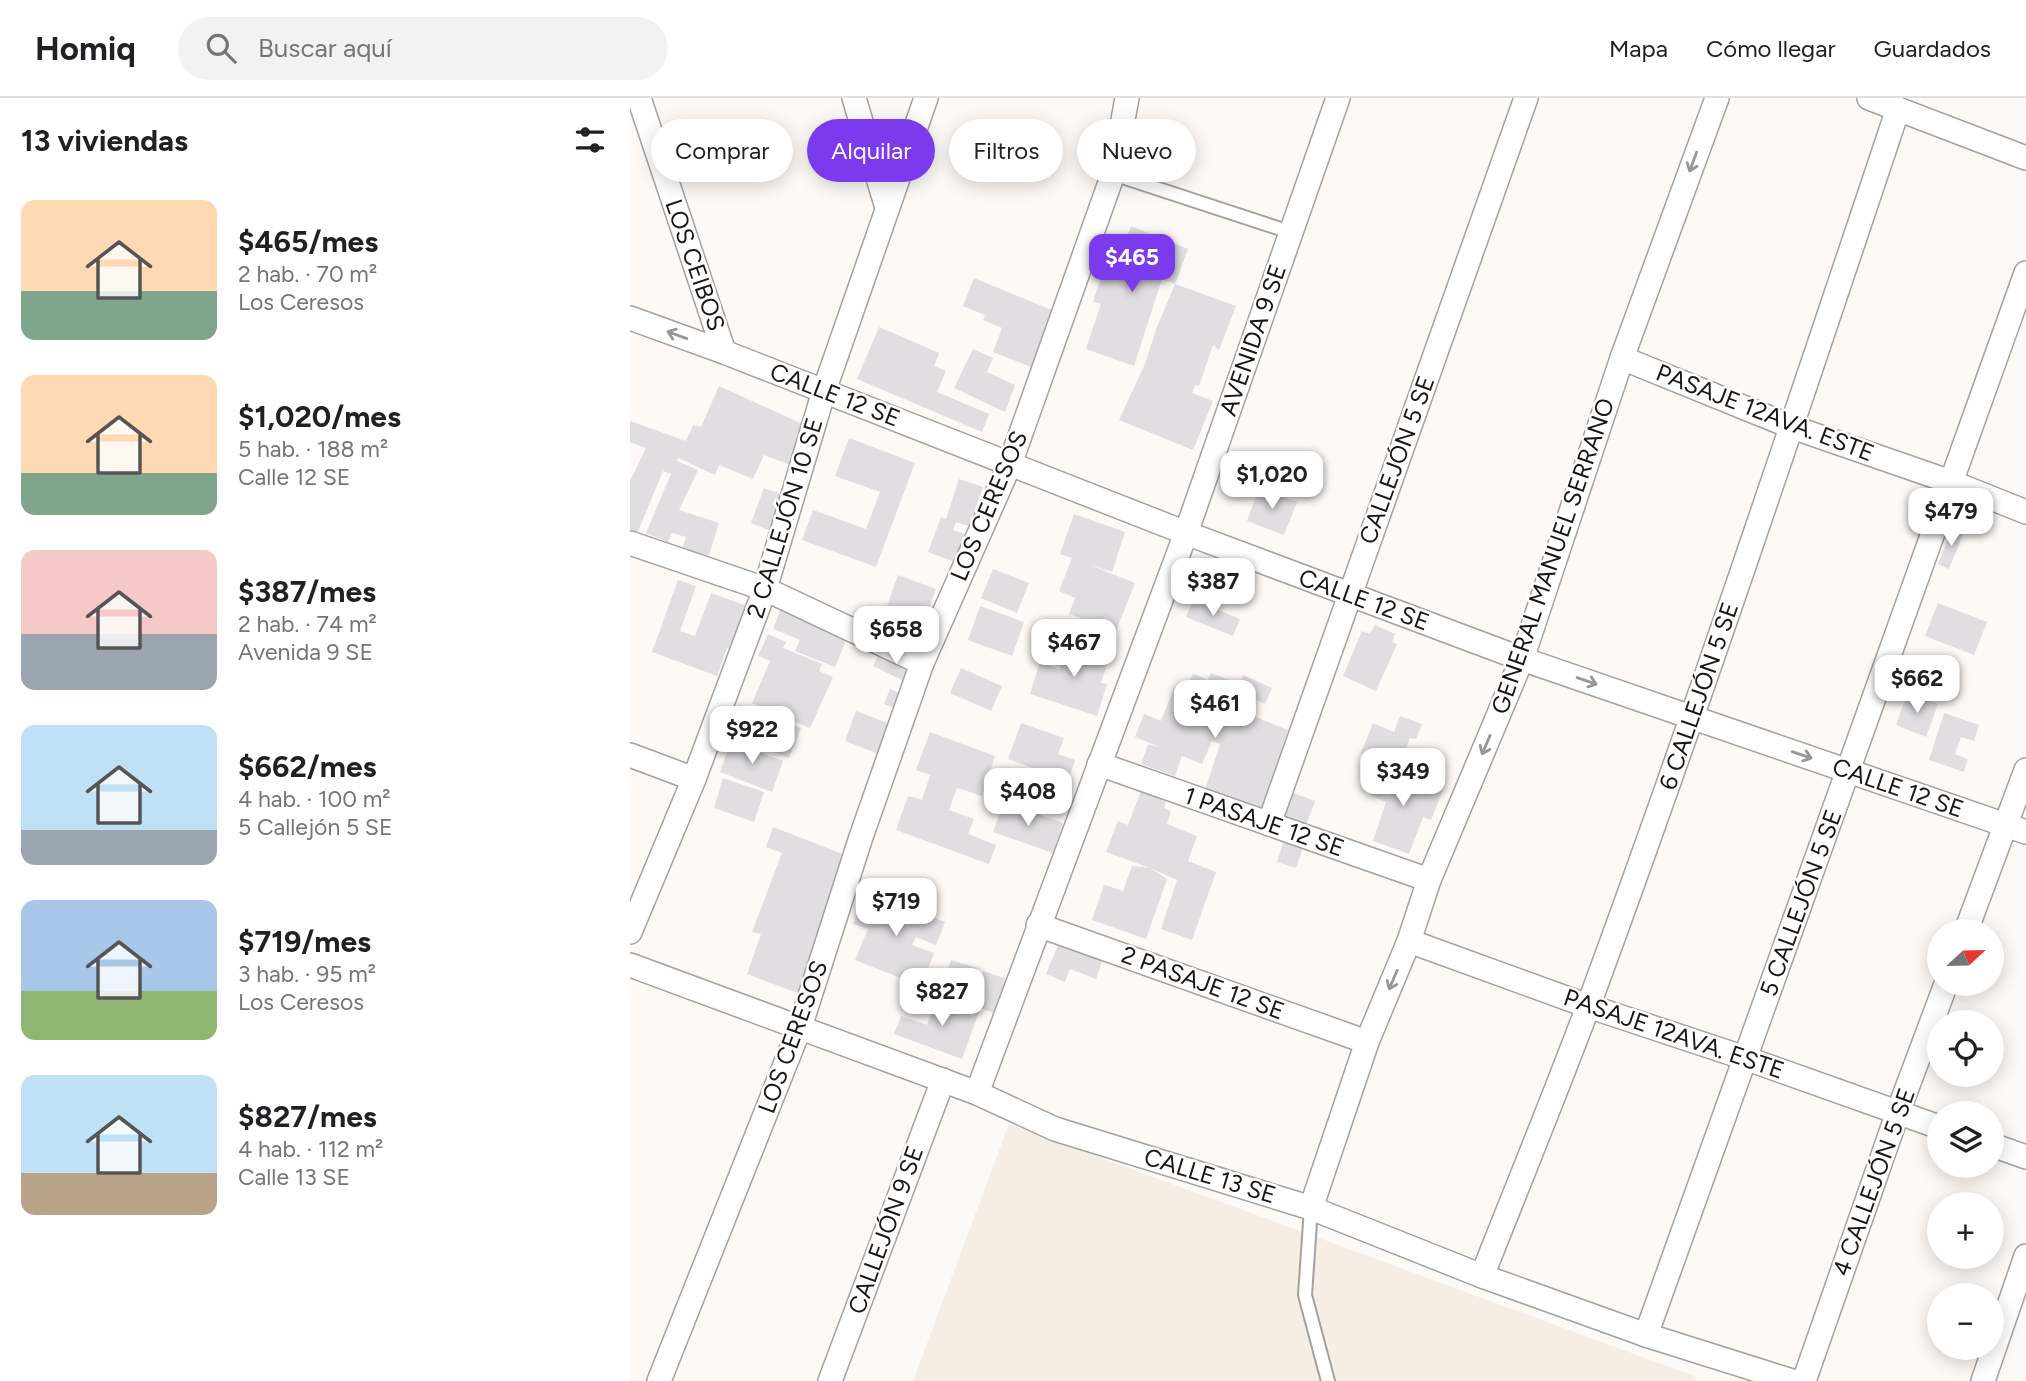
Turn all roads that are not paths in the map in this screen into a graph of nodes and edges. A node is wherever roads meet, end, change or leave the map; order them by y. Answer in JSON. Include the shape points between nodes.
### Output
{"nodes":[{"id":1,"x":639,"y":98,"type":"edge"},
{"id":2,"x":854,"y":98,"type":"edge"},
{"id":3,"x":926,"y":98,"type":"edge"},
{"id":4,"x":1127,"y":98,"type":"edge"},
{"id":5,"x":1338,"y":98,"type":"edge"},
{"id":6,"x":1526,"y":98,"type":"edge"},
{"id":7,"x":1717,"y":98,"type":"edge"},
{"id":8,"x":1869,"y":98,"type":"edge"},
{"id":9,"x":1898,"y":109,"type":"junction"},
{"id":10,"x":1123,"y":119,"type":"edge"},
{"id":11,"x":2026,"y":158,"type":"edge"},
{"id":12,"x":1110,"y":182,"type":"edge"},
{"id":13,"x":1137,"y":182,"type":"edge"},
{"id":14,"x":887,"y":208,"type":"junction"},
{"id":15,"x":1290,"y":232,"type":"junction"},
{"id":16,"x":2026,"y":274,"type":"edge"},
{"id":17,"x":630,"y":318,"type":"edge"},
{"id":18,"x":724,"y":352,"type":"junction"},
{"id":19,"x":1622,"y":358,"type":"junction"},
{"id":20,"x":824,"y":391,"type":"junction"},
{"id":21,"x":1792,"y":426,"type":"junction"},
{"id":22,"x":1010,"y":464,"type":"junction"},
{"id":23,"x":1951,"y":482,"type":"junction"},
{"id":24,"x":2026,"y":512,"type":"edge"},
{"id":25,"x":1186,"y":533,"type":"junction"},
{"id":26,"x":630,"y":543,"type":"edge"},
{"id":27,"x":765,"y":589,"type":"junction"},
{"id":28,"x":1349,"y":594,"type":"junction"},
{"id":29,"x":1522,"y":659,"type":"junction"},
{"id":30,"x":922,"y":663,"type":"junction"},
{"id":31,"x":1692,"y":717,"type":"junction"},
{"id":32,"x":630,"y":755,"type":"edge"},
{"id":33,"x":1099,"y":764,"type":"junction"},
{"id":34,"x":2026,"y":770,"type":"edge"},
{"id":35,"x":1848,"y":771,"type":"junction"},
{"id":36,"x":694,"y":779,"type":"junction"},
{"id":37,"x":1269,"y":824,"type":"junction"},
{"id":38,"x":2016,"y":829,"type":"edge"},
{"id":39,"x":1429,"y":880,"type":"junction"},
{"id":40,"x":1972,"y":919,"type":"edge"},
{"id":41,"x":1038,"y":925,"type":"junction"},
{"id":42,"x":630,"y":932,"type":"edge"},
{"id":43,"x":1409,"y":941,"type":"junction"},
{"id":44,"x":630,"y":965,"type":"edge"},
{"id":45,"x":1942,"y":996,"type":"edge"},
{"id":46,"x":1588,"y":1006,"type":"junction"},
{"id":47,"x":800,"y":1027,"type":"junction"},
{"id":48,"x":1367,"y":1042,"type":"junction"},
{"id":49,"x":1745,"y":1058,"type":"junction"},
{"id":50,"x":943,"y":1080,"type":"junction"},
{"id":51,"x":977,"y":1093,"type":"junction"},
{"id":52,"x":1898,"y":1112,"type":"junction"},
{"id":53,"x":1927,"y":1123,"type":"edge"},
{"id":54,"x":2004,"y":1149,"type":"edge"},
{"id":55,"x":2026,"y":1157,"type":"edge"},
{"id":56,"x":1311,"y":1208,"type":"junction"},
{"id":57,"x":2026,"y":1256,"type":"edge"},
{"id":58,"x":1482,"y":1276,"type":"junction"},
{"id":59,"x":1646,"y":1335,"type":"junction"},
{"id":60,"x":659,"y":1381,"type":"edge"},
{"id":61,"x":830,"y":1381,"type":"edge"},
{"id":62,"x":1328,"y":1381,"type":"edge"},
{"id":63,"x":1792,"y":1381,"type":"edge"},
{"id":64,"x":1804,"y":1381,"type":"edge"},
{"id":65,"x":1983,"y":1381,"type":"edge"}],
"edges":[{"from":1,"to":18,"type":"street","name":"LOS CEIBOS"},
{"from":2,"to":14,"type":"street"},
{"from":3,"to":14,"type":"street","name":"2 CALLEJÓN 10 SE"},
{"from":4,"to":10,"type":"street","name":"LOS CERESOS"},
{"from":5,"to":15,"type":"street","name":"AVENIDA 9 SE"},
{"from":6,"to":28,"type":"street","name":"CALLEJÓN 5 SE"},
{"from":7,"to":19,"type":"street","name":"GENERAL MANUEL SERRANO","one_way":true},
{"from":8,"to":9,"type":"street"},
{"from":9,"to":11,"type":"street"},
{"from":9,"to":21,"type":"street","name":"6 CALLEJÓN 5 SE"},
{"from":12,"to":22,"type":"street","name":"LOS CERESOS"},
{"from":13,"to":15,"type":"lane"},
{"from":14,"to":20,"type":"street","name":"2 CALLEJÓN 10 SE"},
{"from":15,"to":25,"type":"street","name":"AVENIDA 9 SE"},
{"from":16,"to":23,"type":"street","name":"5 CALLEJÓN 5 SE"},
{"from":18,"to":17,"type":"street","name":"CALLE 12 SE","one_way":true},
{"from":18,"to":20,"type":"street","name":"CALLE 12 SE"},
{"from":19,"to":21,"type":"street","name":"PASAJE 12AVA. ESTE"},
{"from":19,"to":29,"type":"street","name":"GENERAL MANUEL SERRANO"},
{"from":20,"to":22,"type":"street","name":"CALLE 12 SE"},
{"from":20,"to":27,"type":"street","name":"2 CALLEJÓN 10 SE"},
{"from":21,"to":23,"type":"street","name":"PASAJE 12AVA. ESTE"},
{"from":21,"to":31,"type":"street","name":"6 CALLEJÓN 5 SE"},
{"from":22,"to":25,"type":"street","name":"CALLE 12 SE"},
{"from":22,"to":30,"type":"street","name":"LOS CERESOS"},
{"from":23,"to":24,"type":"street","name":"PASAJE 12AVA. ESTE"},
{"from":23,"to":35,"type":"street","name":"5 CALLEJÓN 5 SE"},
{"from":25,"to":28,"type":"street","name":"CALLE 12 SE"},
{"from":25,"to":33,"type":"street","name":"AVENIDA 9 SE"},
{"from":26,"to":27,"type":"street"},
{"from":27,"to":30,"type":"street"},
{"from":27,"to":36,"type":"street","name":"2 CALLEJÓN 10 SE"},
{"from":28,"to":29,"type":"street","name":"CALLE 12 SE"},
{"from":28,"to":37,"type":"street","name":"CALLEJÓN 5 SE"},
{"from":29,"to":31,"type":"street","name":"CALLE 12 SE","one_way":true},
{"from":29,"to":39,"type":"street","name":"GENERAL MANUEL SERRANO","one_way":true},
{"from":30,"to":47,"type":"street","name":"LOS CERESOS"},
{"from":31,"to":35,"type":"street","name":"CALLE 12 SE","one_way":true},
{"from":31,"to":46,"type":"street","name":"6 CALLEJÓN 5 SE"},
{"from":32,"to":36,"type":"street"},
{"from":33,"to":37,"type":"street","name":"1 PASAJE 12 SE"},
{"from":33,"to":41,"type":"street","name":"AVENIDA 9 SE"},
{"from":34,"to":38,"type":"street"},
{"from":35,"to":38,"type":"street","name":"CALLE 12 SE"},
{"from":35,"to":49,"type":"street","name":"5 CALLEJÓN 5 SE"},
{"from":36,"to":42,"type":"street","name":"2 CALLEJÓN 10 SE"},
{"from":37,"to":39,"type":"street","name":"1 PASAJE 12 SE"},
{"from":38,"to":40,"type":"street"},
{"from":39,"to":43,"type":"street","name":"GENERAL MANUEL SERRANO"},
{"from":41,"to":48,"type":"street","name":"2 PASAJE 12 SE"},
{"from":41,"to":51,"type":"street","name":"AVENIDA 9 SE"},
{"from":43,"to":46,"type":"street","name":"PASAJE 12AVA. ESTE"},
{"from":43,"to":48,"type":"street","name":"GENERAL MANUEL SERRANO","one_way":true},
{"from":44,"to":47,"type":"street","name":"CALLE 13 SE"},
{"from":45,"to":52,"type":"street","name":"4 CALLEJÓN 5 SE"},
{"from":46,"to":49,"type":"street","name":"PASAJE 12AVA. ESTE"},
{"from":46,"to":58,"type":"street","name":"6 CALLEJÓN 5 SE"},
{"from":47,"to":50,"type":"street","name":"CALLE 13 SE"},
{"from":47,"to":60,"type":"street","name":"LOS CERESOS"},
{"from":48,"to":56,"type":"street","name":"GENERAL MANUEL SERRANO"},
{"from":49,"to":52,"type":"street","name":"PASAJE 12AVA. ESTE"},
{"from":49,"to":59,"type":"street","name":"5 CALLEJÓN 5 SE"},
{"from":50,"to":51,"type":"street","name":"CALLE 13 SE"},
{"from":50,"to":61,"type":"street","name":"CALLEJÓN 9 SE"},
{"from":51,"to":56,"type":"street","name":"CALLE 13 SE","via":[[1055,1129]]},
{"from":52,"to":53,"type":"street","name":"PASAJE 12AVA. ESTE"},
{"from":52,"to":64,"type":"street","name":"4 CALLEJÓN 5 SE"},
{"from":54,"to":55,"type":"street"},
{"from":56,"to":58,"type":"street","name":"CALLE 13 SE"},
{"from":56,"to":62,"type":"lane","via":[[1305,1295]]},
{"from":57,"to":65,"type":"street"},
{"from":58,"to":59,"type":"street","name":"CALLE 13 SE"},
{"from":59,"to":63,"type":"street","name":"CALLE 13 SE"}]}
